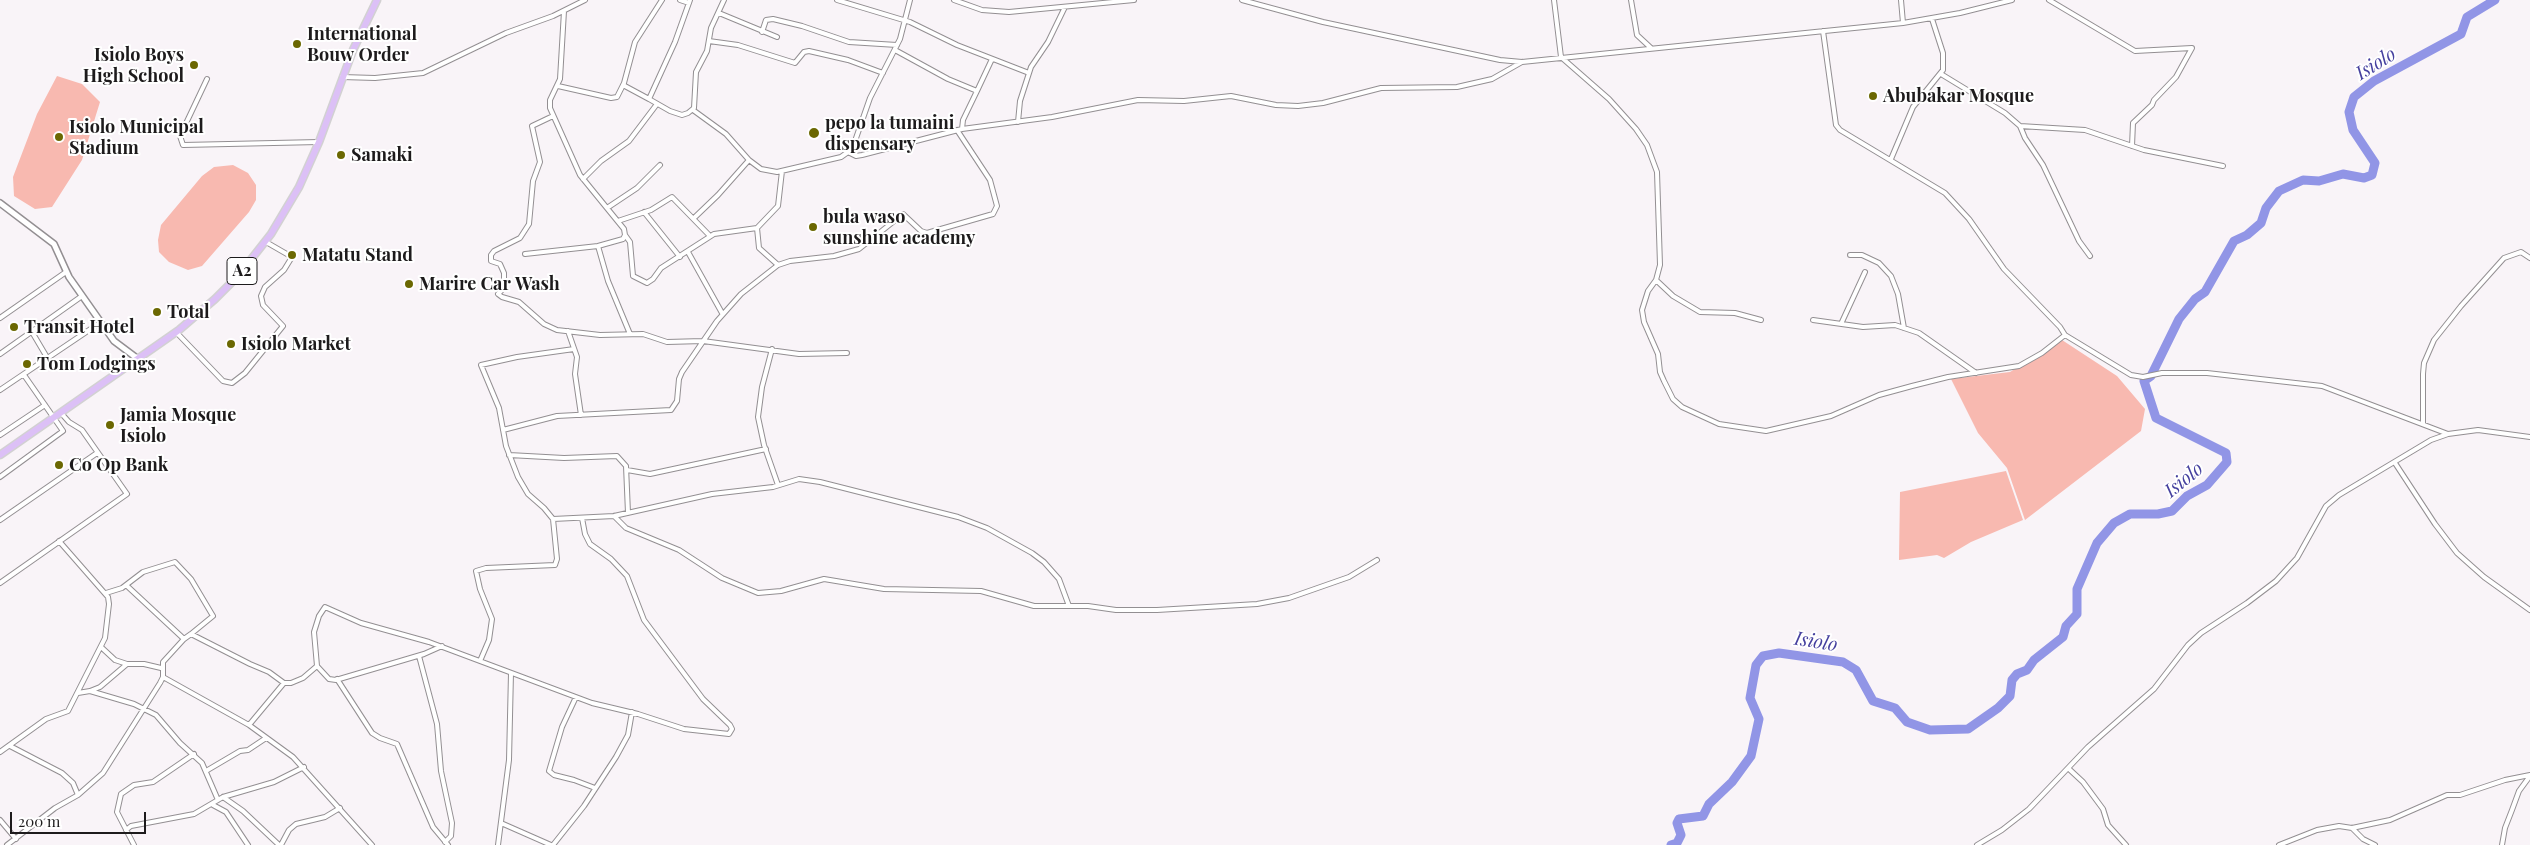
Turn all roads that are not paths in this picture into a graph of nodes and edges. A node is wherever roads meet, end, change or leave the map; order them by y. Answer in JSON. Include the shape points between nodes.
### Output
{"nodes":[{"id":1,"x":377,"y":0,"type":"edge"},
{"id":2,"x":585,"y":0,"type":"edge"},
{"id":3,"x":662,"y":0,"type":"edge"},
{"id":4,"x":680,"y":0,"type":"edge"},
{"id":5,"x":724,"y":0,"type":"edge"},
{"id":6,"x":837,"y":0,"type":"edge"},
{"id":7,"x":910,"y":0,"type":"edge"},
{"id":8,"x":954,"y":0,"type":"edge"},
{"id":9,"x":1134,"y":0,"type":"edge"},
{"id":10,"x":1242,"y":0,"type":"edge"},
{"id":11,"x":1554,"y":0,"type":"edge"},
{"id":12,"x":1631,"y":0,"type":"edge"},
{"id":13,"x":1901,"y":0,"type":"edge"},
{"id":14,"x":2012,"y":0,"type":"edge"},
{"id":15,"x":2049,"y":0,"type":"edge"},
{"id":16,"x":1117,"y":1,"type":"edge"},
{"id":17,"x":690,"y":2,"type":"edge"},
{"id":18,"x":1065,"y":7,"type":"junction"},
{"id":19,"x":564,"y":11,"type":"junction"},
{"id":20,"x":720,"y":13,"type":"junction"},
{"id":21,"x":1932,"y":18,"type":"junction"},
{"id":22,"x":905,"y":20,"type":"junction"},
{"id":23,"x":1903,"y":23,"type":"junction"},
{"id":24,"x":1823,"y":31,"type":"junction"},
{"id":25,"x":762,"y":32,"type":"junction"},
{"id":26,"x":776,"y":38,"type":"dead end"},
{"id":27,"x":709,"y":41,"type":"junction"},
{"id":28,"x":898,"y":45,"type":"junction"},
{"id":29,"x":1651,"y":48,"type":"junction"},
{"id":30,"x":895,"y":50,"type":"junction"},
{"id":31,"x":1561,"y":57,"type":"junction"},
{"id":32,"x":992,"y":59,"type":"junction"},
{"id":33,"x":1522,"y":62,"type":"junction"},
{"id":34,"x":883,"y":73,"type":"junction"},
{"id":35,"x":1029,"y":73,"type":"junction"},
{"id":36,"x":1942,"y":74,"type":"junction"},
{"id":37,"x":342,"y":78,"type":"junction"},
{"id":38,"x":207,"y":79,"type":"dead end"},
{"id":39,"x":623,"y":84,"type":"junction"},
{"id":40,"x":558,"y":86,"type":"junction"},
{"id":41,"x":977,"y":91,"type":"junction"},
{"id":42,"x":649,"y":99,"type":"junction"},
{"id":43,"x":657,"y":104,"type":"junction"},
{"id":44,"x":693,"y":110,"type":"junction"},
{"id":45,"x":553,"y":116,"type":"junction"},
{"id":46,"x":1018,"y":122,"type":"junction"},
{"id":47,"x":2020,"y":126,"type":"junction"},
{"id":48,"x":960,"y":130,"type":"junction"},
{"id":49,"x":319,"y":142,"type":"junction"},
{"id":50,"x":2132,"y":146,"type":"junction"},
{"id":51,"x":848,"y":152,"type":"junction"},
{"id":52,"x":1891,"y":159,"type":"junction"},
{"id":53,"x":749,"y":160,"type":"junction"},
{"id":54,"x":660,"y":165,"type":"dead end"},
{"id":55,"x":2223,"y":166,"type":"dead end"},
{"id":56,"x":782,"y":171,"type":"junction"},
{"id":57,"x":583,"y":179,"type":"junction"},
{"id":58,"x":0,"y":203,"type":"edge"},
{"id":59,"x":607,"y":208,"type":"junction"},
{"id":60,"x":644,"y":212,"type":"junction"},
{"id":61,"x":694,"y":218,"type":"junction"},
{"id":62,"x":618,"y":220,"type":"junction"},
{"id":63,"x":756,"y":228,"type":"junction"},
{"id":64,"x":626,"y":235,"type":"junction"},
{"id":65,"x":710,"y":236,"type":"junction"},
{"id":66,"x":266,"y":242,"type":"junction"},
{"id":67,"x":598,"y":246,"type":"junction"},
{"id":68,"x":688,"y":252,"type":"junction"},
{"id":69,"x":525,"y":254,"type":"dead end"},
{"id":70,"x":1850,"y":255,"type":"dead end"},
{"id":71,"x":2090,"y":256,"type":"dead end"},
{"id":72,"x":680,"y":257,"type":"junction"},
{"id":73,"x":2530,"y":258,"type":"edge"},
{"id":74,"x":778,"y":265,"type":"junction"},
{"id":75,"x":66,"y":272,"type":"junction"},
{"id":76,"x":1865,"y":272,"type":"dead end"},
{"id":77,"x":1656,"y":280,"type":"junction"},
{"id":78,"x":82,"y":296,"type":"junction"},
{"id":79,"x":722,"y":313,"type":"junction"},
{"id":80,"x":0,"y":318,"type":"edge"},
{"id":81,"x":1761,"y":320,"type":"dead end"},
{"id":82,"x":1813,"y":320,"type":"dead end"},
{"id":83,"x":101,"y":322,"type":"junction"},
{"id":84,"x":1841,"y":324,"type":"junction"},
{"id":85,"x":1904,"y":328,"type":"junction"},
{"id":86,"x":568,"y":331,"type":"junction"},
{"id":87,"x":32,"y":332,"type":"junction"},
{"id":88,"x":176,"y":332,"type":"junction"},
{"id":89,"x":630,"y":334,"type":"junction"},
{"id":90,"x":2065,"y":335,"type":"junction"},
{"id":91,"x":703,"y":341,"type":"junction"},
{"id":92,"x":574,"y":349,"type":"junction"},
{"id":93,"x":772,"y":349,"type":"junction"},
{"id":94,"x":847,"y":353,"type":"dead end"},
{"id":95,"x":0,"y":354,"type":"edge"},
{"id":96,"x":48,"y":359,"type":"junction"},
{"id":97,"x":138,"y":359,"type":"junction"},
{"id":98,"x":1976,"y":373,"type":"junction"},
{"id":99,"x":24,"y":375,"type":"junction"},
{"id":100,"x":0,"y":390,"type":"edge"},
{"id":101,"x":45,"y":405,"type":"junction"},
{"id":102,"x":61,"y":413,"type":"junction"},
{"id":103,"x":581,"y":415,"type":"junction"},
{"id":104,"x":54,"y":418,"type":"junction"},
{"id":105,"x":2423,"y":424,"type":"junction"},
{"id":106,"x":503,"y":430,"type":"junction"},
{"id":107,"x":2448,"y":434,"type":"junction"},
{"id":108,"x":0,"y":435,"type":"edge"},
{"id":109,"x":2530,"y":437,"type":"edge"},
{"id":110,"x":766,"y":450,"type":"junction"},
{"id":111,"x":97,"y":453,"type":"junction"},
{"id":112,"x":0,"y":455,"type":"edge"},
{"id":113,"x":509,"y":455,"type":"junction"},
{"id":114,"x":2395,"y":463,"type":"junction"},
{"id":115,"x":627,"y":470,"type":"junction"},
{"id":116,"x":0,"y":476,"type":"edge"},
{"id":117,"x":778,"y":486,"type":"junction"},
{"id":118,"x":628,"y":513,"type":"junction"},
{"id":119,"x":614,"y":516,"type":"junction"},
{"id":120,"x":582,"y":518,"type":"junction"},
{"id":121,"x":553,"y":519,"type":"junction"},
{"id":122,"x":0,"y":520,"type":"edge"},
{"id":123,"x":59,"y":541,"type":"junction"},
{"id":124,"x":1378,"y":560,"type":"dead end"},
{"id":125,"x":0,"y":583,"type":"edge"},
{"id":126,"x":126,"y":585,"type":"junction"},
{"id":127,"x":106,"y":593,"type":"junction"},
{"id":128,"x":1069,"y":606,"type":"junction"},
{"id":129,"x":2530,"y":610,"type":"edge"},
{"id":130,"x":191,"y":634,"type":"junction"},
{"id":131,"x":184,"y":639,"type":"junction"},
{"id":132,"x":442,"y":646,"type":"junction"},
{"id":133,"x":101,"y":648,"type":"junction"},
{"id":134,"x":419,"y":656,"type":"junction"},
{"id":135,"x":480,"y":661,"type":"junction"},
{"id":136,"x":127,"y":664,"type":"junction"},
{"id":137,"x":317,"y":666,"type":"junction"},
{"id":138,"x":161,"y":668,"type":"junction"},
{"id":139,"x":511,"y":673,"type":"junction"},
{"id":140,"x":162,"y":678,"type":"junction"},
{"id":141,"x":338,"y":680,"type":"junction"},
{"id":142,"x":284,"y":683,"type":"junction"},
{"id":143,"x":90,"y":690,"type":"junction"},
{"id":144,"x":78,"y":693,"type":"junction"},
{"id":145,"x":576,"y":697,"type":"junction"},
{"id":146,"x":144,"y":708,"type":"junction"},
{"id":147,"x":632,"y":712,"type":"junction"},
{"id":148,"x":249,"y":725,"type":"junction"},
{"id":149,"x":266,"y":738,"type":"junction"},
{"id":150,"x":10,"y":746,"type":"junction"},
{"id":151,"x":0,"y":752,"type":"edge"},
{"id":152,"x":194,"y":754,"type":"junction"},
{"id":153,"x":304,"y":767,"type":"junction"},
{"id":154,"x":2068,"y":769,"type":"junction"},
{"id":155,"x":206,"y":771,"type":"junction"},
{"id":156,"x":2530,"y":775,"type":"edge"},
{"id":157,"x":595,"y":788,"type":"junction"},
{"id":158,"x":78,"y":795,"type":"junction"},
{"id":159,"x":223,"y":797,"type":"junction"},
{"id":160,"x":218,"y":800,"type":"junction"},
{"id":161,"x":213,"y":804,"type":"junction"},
{"id":162,"x":340,"y":808,"type":"junction"},
{"id":163,"x":0,"y":820,"type":"edge"},
{"id":164,"x":501,"y":823,"type":"junction"},
{"id":165,"x":2352,"y":828,"type":"junction"},
{"id":166,"x":126,"y":830,"type":"junction"},
{"id":167,"x":16,"y":839,"type":"junction"},
{"id":168,"x":446,"y":843,"type":"edge"},
{"id":169,"x":7,"y":845,"type":"edge"},
{"id":170,"x":134,"y":845,"type":"edge"},
{"id":171,"x":248,"y":845,"type":"edge"},
{"id":172,"x":280,"y":845,"type":"edge"},
{"id":173,"x":372,"y":845,"type":"edge"},
{"id":174,"x":498,"y":845,"type":"edge"},
{"id":175,"x":552,"y":845,"type":"edge"},
{"id":176,"x":1977,"y":845,"type":"edge"},
{"id":177,"x":2126,"y":845,"type":"edge"},
{"id":178,"x":2279,"y":845,"type":"edge"},
{"id":179,"x":2375,"y":845,"type":"edge"},
{"id":180,"x":2502,"y":845,"type":"edge"}],
"edges":[{"from":1,"to":37,"type":"highway","number":"A2"},
{"from":2,"to":19,"type":"street"},
{"from":3,"to":39,"type":"street","via":[[638,36]]},
{"from":4,"to":17,"type":"street"},
{"from":5,"to":20,"type":"street"},
{"from":6,"to":22,"type":"street"},
{"from":7,"to":22,"type":"street"},
{"from":8,"to":18,"type":"street","via":[[1000,12]]},
{"from":9,"to":16,"type":"street"},
{"from":10,"to":33,"type":"street","via":[[1323,22]]},
{"from":11,"to":31,"type":"street"},
{"from":12,"to":29,"type":"street","via":[[1637,35]]},
{"from":13,"to":23,"type":"street"},
{"from":14,"to":21,"type":"street"},
{"from":15,"to":50,"type":"street","via":[[2135,51],[2192,48],[2176,77],[2133,123]]},
{"from":16,"to":18,"type":"street"},
{"from":17,"to":42,"type":"street"},
{"from":18,"to":35,"type":"street"},
{"from":19,"to":37,"type":"street","via":[[518,28],[423,73]]},
{"from":19,"to":40,"type":"street"},
{"from":20,"to":25,"type":"street"},
{"from":20,"to":27,"type":"street","via":[[711,28]]},
{"from":21,"to":23,"type":"street"},
{"from":21,"to":36,"type":"street","via":[[1943,53]]},
{"from":22,"to":28,"type":"street"},
{"from":22,"to":32,"type":"street"},
{"from":23,"to":24,"type":"street"},
{"from":24,"to":29,"type":"street"},
{"from":24,"to":52,"type":"street","via":[[1836,125],[1844,134]]},
{"from":25,"to":26,"type":"street"},
{"from":25,"to":28,"type":"street","via":[[766,20],[773,19],[849,42]]},
{"from":27,"to":34,"type":"street","via":[[738,45],[795,63],[809,51]]},
{"from":27,"to":44,"type":"street","via":[[695,77]]},
{"from":28,"to":30,"type":"street"},
{"from":29,"to":31,"type":"street"},
{"from":30,"to":34,"type":"street"},
{"from":30,"to":41,"type":"street"},
{"from":31,"to":33,"type":"street"},
{"from":31,"to":77,"type":"street","via":[[1621,112],[1643,138],[1651,154],[1659,183],[1657,209],[1661,253]]},
{"from":32,"to":35,"type":"street"},
{"from":32,"to":41,"type":"street"},
{"from":33,"to":46,"type":"street","via":[[1492,79],[1470,85],[1381,88],[1310,105],[1276,104],[1231,96],[1184,101],[1138,100]]},
{"from":34,"to":51,"type":"street"},
{"from":35,"to":46,"type":"street","via":[[1020,100]]},
{"from":36,"to":47,"type":"street"},
{"from":36,"to":52,"type":"street","via":[[1913,107]]},
{"from":37,"to":49,"type":"highway","number":"A2"},
{"from":38,"to":49,"type":"street","via":[[180,136],[183,145]]},
{"from":39,"to":40,"type":"street","via":[[613,98]]},
{"from":39,"to":42,"type":"street"},
{"from":40,"to":45,"type":"street","via":[[550,103]]},
{"from":41,"to":48,"type":"street"},
{"from":42,"to":43,"type":"street"},
{"from":43,"to":44,"type":"street","via":[[682,114]]},
{"from":43,"to":57,"type":"street","via":[[629,141],[601,160]]},
{"from":44,"to":53,"type":"street","via":[[726,134]]},
{"from":45,"to":57,"type":"street"},
{"from":45,"to":86,"type":"street","via":[[532,126],[540,162],[533,181],[529,224],[520,238],[494,251],[491,261],[502,268],[505,286],[498,294],[520,302],[550,327]]},
{"from":46,"to":48,"type":"street"},
{"from":47,"to":50,"type":"street","via":[[2085,130]]},
{"from":47,"to":71,"type":"street","via":[[2049,176],[2054,194],[2079,241]]},
{"from":48,"to":51,"type":"street","via":[[862,155]]},
{"from":48,"to":74,"type":"street","via":[[990,180],[997,206],[993,214],[927,233],[901,215],[859,249]]},
{"from":49,"to":66,"type":"highway","number":"A2","via":[[299,187]]},
{"from":50,"to":55,"type":"street"},
{"from":51,"to":56,"type":"street","via":[[833,160]]},
{"from":52,"to":90,"type":"street","via":[[1945,193],[1956,204],[2004,269]]},
{"from":53,"to":56,"type":"street","via":[[761,169]]},
{"from":53,"to":61,"type":"street"},
{"from":54,"to":59,"type":"street","via":[[637,188]]},
{"from":56,"to":63,"type":"street","via":[[777,209]]},
{"from":57,"to":59,"type":"street"},
{"from":58,"to":75,"type":"street","via":[[54,244]]},
{"from":59,"to":62,"type":"street"},
{"from":60,"to":61,"type":"street","via":[[672,197]]},
{"from":60,"to":62,"type":"street"},
{"from":60,"to":72,"type":"street"},
{"from":61,"to":65,"type":"street"},
{"from":62,"to":64,"type":"street"},
{"from":63,"to":65,"type":"street"},
{"from":63,"to":74,"type":"street","via":[[759,248]]},
{"from":64,"to":67,"type":"street"},
{"from":64,"to":72,"type":"street","via":[[630,242],[632,276],[643,282],[649,282],[659,269]]},
{"from":65,"to":68,"type":"street"},
{"from":66,"to":88,"type":"highway","number":"A2","via":[[226,289]]},
{"from":66,"to":88,"type":"street","via":[[292,257],[260,296],[263,305],[283,326],[249,369],[234,382],[223,381]]},
{"from":67,"to":69,"type":"street"},
{"from":67,"to":89,"type":"street"},
{"from":68,"to":72,"type":"street"},
{"from":68,"to":79,"type":"street"},
{"from":70,"to":85,"type":"street","via":[[1862,255],[1879,263],[1891,276]]},
{"from":73,"to":105,"type":"street","via":[[2521,252],[2504,258],[2434,340],[2422,374]]},
{"from":74,"to":79,"type":"street","via":[[740,294]]},
{"from":75,"to":78,"type":"street"},
{"from":75,"to":80,"type":"street"},
{"from":76,"to":84,"type":"street"},
{"from":77,"to":81,"type":"street","via":[[1673,296],[1700,312],[1735,313]]},
{"from":77,"to":98,"type":"street","via":[[1648,291],[1642,310],[1658,354],[1660,372],[1678,404],[1719,424],[1757,431],[1774,429],[1831,416],[1892,391]]},
{"from":78,"to":83,"type":"street"},
{"from":78,"to":87,"type":"street"},
{"from":79,"to":91,"type":"street"},
{"from":82,"to":84,"type":"street"},
{"from":83,"to":96,"type":"street"},
{"from":83,"to":97,"type":"street","via":[[118,346]]},
{"from":84,"to":85,"type":"street"},
{"from":85,"to":98,"type":"street","via":[[1919,333]]},
{"from":86,"to":89,"type":"street"},
{"from":86,"to":92,"type":"street"},
{"from":87,"to":95,"type":"street"},
{"from":87,"to":96,"type":"street"},
{"from":88,"to":97,"type":"highway","number":"A2"},
{"from":89,"to":91,"type":"street","via":[[647,335],[667,342]]},
{"from":90,"to":98,"type":"street","via":[[2019,366]]},
{"from":90,"to":105,"type":"street","via":[[2131,375],[2207,373],[2302,382],[2335,390]]},
{"from":91,"to":93,"type":"street"},
{"from":91,"to":103,"type":"street","via":[[680,376],[673,409]]},
{"from":92,"to":103,"type":"street"},
{"from":92,"to":106,"type":"street","via":[[516,356],[481,366],[499,408]]},
{"from":93,"to":94,"type":"street","via":[[799,354]]},
{"from":93,"to":110,"type":"street","via":[[758,412]]},
{"from":96,"to":99,"type":"street"},
{"from":97,"to":102,"type":"highway","number":"A2"},
{"from":99,"to":100,"type":"street"},
{"from":99,"to":101,"type":"street"},
{"from":101,"to":104,"type":"street"},
{"from":101,"to":108,"type":"street"},
{"from":102,"to":104,"type":"highway","number":"A2"},
{"from":102,"to":111,"type":"street","via":[[68,422],[82,430]]},
{"from":103,"to":106,"type":"street","via":[[550,417]]},
{"from":104,"to":112,"type":"highway","number":"A2"},
{"from":104,"to":116,"type":"street","via":[[63,430]]},
{"from":105,"to":107,"type":"street"},
{"from":106,"to":113,"type":"street"},
{"from":107,"to":109,"type":"street","via":[[2478,430]]},
{"from":107,"to":114,"type":"street","via":[[2431,440]]},
{"from":110,"to":115,"type":"street","via":[[650,474]]},
{"from":110,"to":117,"type":"street"},
{"from":111,"to":122,"type":"street"},
{"from":111,"to":123,"type":"street","via":[[127,494]]},
{"from":113,"to":115,"type":"street","via":[[564,458],[614,455],[623,460]]},
{"from":113,"to":121,"type":"street","via":[[525,489]]},
{"from":114,"to":129,"type":"street","via":[[2457,553]]},
{"from":114,"to":154,"type":"street","via":[[2330,502],[2290,566],[2263,592],[2211,625],[2188,645],[2154,689]]},
{"from":115,"to":118,"type":"street"},
{"from":117,"to":118,"type":"street","via":[[712,494]]},
{"from":117,"to":128,"type":"street","via":[[799,479],[820,482],[974,522],[1044,562],[1058,579]]},
{"from":118,"to":119,"type":"street"},
{"from":119,"to":120,"type":"street"},
{"from":119,"to":128,"type":"street","via":[[626,528],[679,550],[730,582],[758,593],[781,591],[824,579],[884,589],[972,590],[1034,606]]},
{"from":120,"to":121,"type":"street"},
{"from":120,"to":147,"type":"street","via":[[590,544],[611,559],[626,576],[644,620],[703,699],[728,722],[732,731],[725,736],[684,729]]},
{"from":121,"to":135,"type":"street","via":[[555,565],[482,568],[476,571],[492,619],[489,640]]},
{"from":123,"to":125,"type":"street"},
{"from":123,"to":127,"type":"street"},
{"from":124,"to":128,"type":"street","via":[[1349,577],[1306,593],[1257,604],[1138,611]]},
{"from":126,"to":127,"type":"street"},
{"from":126,"to":130,"type":"street","via":[[143,572],[175,562],[191,579],[213,616]]},
{"from":126,"to":131,"type":"street"},
{"from":127,"to":133,"type":"street","via":[[110,600],[106,635]]},
{"from":130,"to":131,"type":"street"},
{"from":130,"to":142,"type":"street","via":[[269,672]]},
{"from":131,"to":138,"type":"street"},
{"from":132,"to":134,"type":"street"},
{"from":132,"to":135,"type":"street"},
{"from":132,"to":137,"type":"street","via":[[361,622],[325,607],[314,632]]},
{"from":133,"to":136,"type":"street","via":[[115,660]]},
{"from":133,"to":144,"type":"street"},
{"from":134,"to":141,"type":"street"},
{"from":134,"to":168,"type":"street","via":[[437,724],[442,778],[452,823],[451,836]]},
{"from":135,"to":139,"type":"street"},
{"from":136,"to":138,"type":"street"},
{"from":136,"to":143,"type":"street","via":[[102,685]]},
{"from":137,"to":141,"type":"street","via":[[329,679]]},
{"from":137,"to":142,"type":"street","via":[[299,680]]},
{"from":138,"to":140,"type":"street"},
{"from":139,"to":145,"type":"street"},
{"from":139,"to":164,"type":"street","via":[[509,760]]},
{"from":140,"to":146,"type":"street"},
{"from":140,"to":148,"type":"street"},
{"from":141,"to":168,"type":"street","via":[[372,733],[397,744],[433,827]]},
{"from":142,"to":148,"type":"street"},
{"from":143,"to":144,"type":"street"},
{"from":143,"to":146,"type":"street"},
{"from":144,"to":150,"type":"street","via":[[68,712],[46,719]]},
{"from":145,"to":147,"type":"street"},
{"from":145,"to":157,"type":"street","via":[[562,727],[550,771]]},
{"from":146,"to":152,"type":"street","via":[[160,718],[180,743]]},
{"from":146,"to":158,"type":"street","via":[[108,767]]},
{"from":147,"to":157,"type":"street","via":[[625,742]]},
{"from":148,"to":149,"type":"street"},
{"from":149,"to":153,"type":"street"},
{"from":149,"to":155,"type":"street"},
{"from":150,"to":151,"type":"street"},
{"from":150,"to":158,"type":"street","via":[[62,773],[73,783]]},
{"from":152,"to":155,"type":"street"},
{"from":152,"to":166,"type":"street","via":[[152,782],[134,784],[123,791],[118,812]]},
{"from":153,"to":159,"type":"street","via":[[274,782]]},
{"from":153,"to":162,"type":"street"},
{"from":154,"to":176,"type":"street","via":[[2018,819]]},
{"from":154,"to":177,"type":"street","via":[[2083,782],[2103,809],[2108,825]]},
{"from":155,"to":160,"type":"street"},
{"from":156,"to":165,"type":"street","via":[[2460,795],[2447,795],[2390,820]]},
{"from":156,"to":180,"type":"street","via":[[2515,800]]},
{"from":157,"to":175,"type":"street"},
{"from":158,"to":167,"type":"street","via":[[55,808]]},
{"from":159,"to":160,"type":"street"},
{"from":159,"to":172,"type":"street"},
{"from":160,"to":161,"type":"street"},
{"from":161,"to":166,"type":"street","via":[[194,814],[131,826]]},
{"from":161,"to":171,"type":"street","via":[[226,812]]},
{"from":162,"to":172,"type":"street","via":[[325,817],[296,824]]},
{"from":162,"to":173,"type":"street"},
{"from":163,"to":167,"type":"street"},
{"from":164,"to":174,"type":"street"},
{"from":164,"to":175,"type":"street"},
{"from":165,"to":178,"type":"street","via":[[2339,826],[2317,830]]},
{"from":165,"to":179,"type":"street"},
{"from":166,"to":170,"type":"street"},
{"from":167,"to":169,"type":"street"}]}
